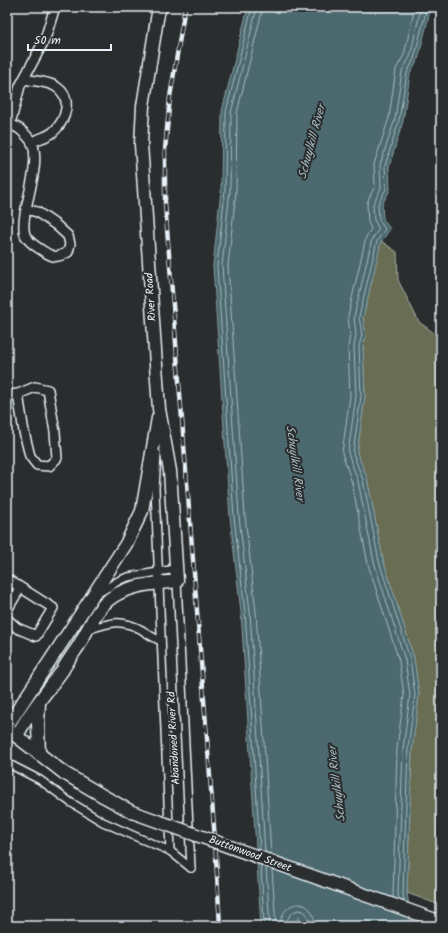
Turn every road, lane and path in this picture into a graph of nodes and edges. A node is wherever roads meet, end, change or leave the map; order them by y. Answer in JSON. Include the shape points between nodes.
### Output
{"nodes":[{"id":1,"x":55,"y":7,"type":"edge"},
{"id":2,"x":159,"y":9,"type":"edge"},
{"id":3,"x":24,"y":79,"type":"junction"},
{"id":4,"x":8,"y":124,"type":"edge"},
{"id":5,"x":32,"y":142,"type":"junction"},
{"id":6,"x":26,"y":209,"type":"junction"},
{"id":7,"x":18,"y":394,"type":"junction"},
{"id":8,"x":7,"y":395,"type":"edge"},
{"id":9,"x":159,"y":409,"type":"junction"},
{"id":10,"x":176,"y":575,"type":"junction"},
{"id":11,"x":158,"y":577,"type":"junction"},
{"id":12,"x":7,"y":579,"type":"edge"},
{"id":13,"x":20,"y":588,"type":"junction"},
{"id":14,"x":91,"y":598,"type":"junction"},
{"id":15,"x":7,"y":610,"type":"edge"},
{"id":16,"x":7,"y":619,"type":"edge"},
{"id":17,"x":87,"y":630,"type":"junction"},
{"id":18,"x":161,"y":640,"type":"junction"},
{"id":19,"x":25,"y":699,"type":"junction"},
{"id":20,"x":39,"y":702,"type":"junction"},
{"id":21,"x":7,"y":709,"type":"edge"},
{"id":22,"x":7,"y":727,"type":"edge"},
{"id":23,"x":17,"y":736,"type":"junction"},
{"id":24,"x":39,"y":754,"type":"junction"},
{"id":25,"x":7,"y":763,"type":"edge"},
{"id":26,"x":170,"y":851,"type":"junction"},
{"id":27,"x":441,"y":922,"type":"edge"}],
"edges":[{"from":1,"to":3,"type":"street","via":[[45,39]]},
{"from":2,"to":9,"type":"street","name":"River Road","via":[[143,106],[141,144]]},
{"from":3,"to":4,"type":"street"},
{"from":3,"to":5,"type":"street","via":[[53,85],[62,91],[66,102],[65,115],[59,125],[51,134]]},
{"from":4,"to":5,"type":"street","via":[[20,130]]},
{"from":5,"to":6,"type":"street","via":[[35,166]]},
{"from":6,"to":6,"type":"street","via":[[25,234],[32,244],[50,256],[59,257],[68,252],[68,236],[37,212]]},
{"from":7,"to":7,"type":"street","via":[[35,387],[48,390],[57,458],[49,466],[37,465],[30,456]]},
{"from":7,"to":8,"type":"street"},
{"from":9,"to":10,"type":"street","name":"River Road","via":[[170,471]]},
{"from":9,"to":11,"type":"street","name":"Abandoned River Rd","via":[[155,489]]},
{"from":9,"to":14,"type":"street","via":[[142,511],[126,544]]},
{"from":10,"to":11,"type":"street"},
{"from":10,"to":26,"type":"street","name":"Abandoned River Rd","via":[[191,868]]},
{"from":11,"to":14,"type":"street","via":[[128,577]]},
{"from":11,"to":17,"type":"street","via":[[113,596],[100,609]]},
{"from":11,"to":18,"type":"street","name":"Abandoned River Rd"},
{"from":12,"to":13,"type":"street"},
{"from":13,"to":15,"type":"street"},
{"from":13,"to":16,"type":"street","via":[[52,608],[36,636],[17,628]]},
{"from":14,"to":19,"type":"street"},
{"from":17,"to":18,"type":"street","via":[[118,622]]},
{"from":17,"to":20,"type":"street"},
{"from":18,"to":26,"type":"street","name":"Abandoned River Rd"},
{"from":19,"to":21,"type":"street"},
{"from":19,"to":22,"type":"street"},
{"from":20,"to":23,"type":"street"},
{"from":20,"to":24,"type":"street"},
{"from":22,"to":23,"type":"street","name":"Buttonwood Street"},
{"from":23,"to":24,"type":"street","name":"Buttonwood Street"},
{"from":24,"to":27,"type":"street","name":"Buttonwood Street","bridge":true,"via":[[64,773],[132,812]]},
{"from":25,"to":26,"type":"street","name":"Abandoned River Rd","via":[[40,780],[103,822]]}]}
